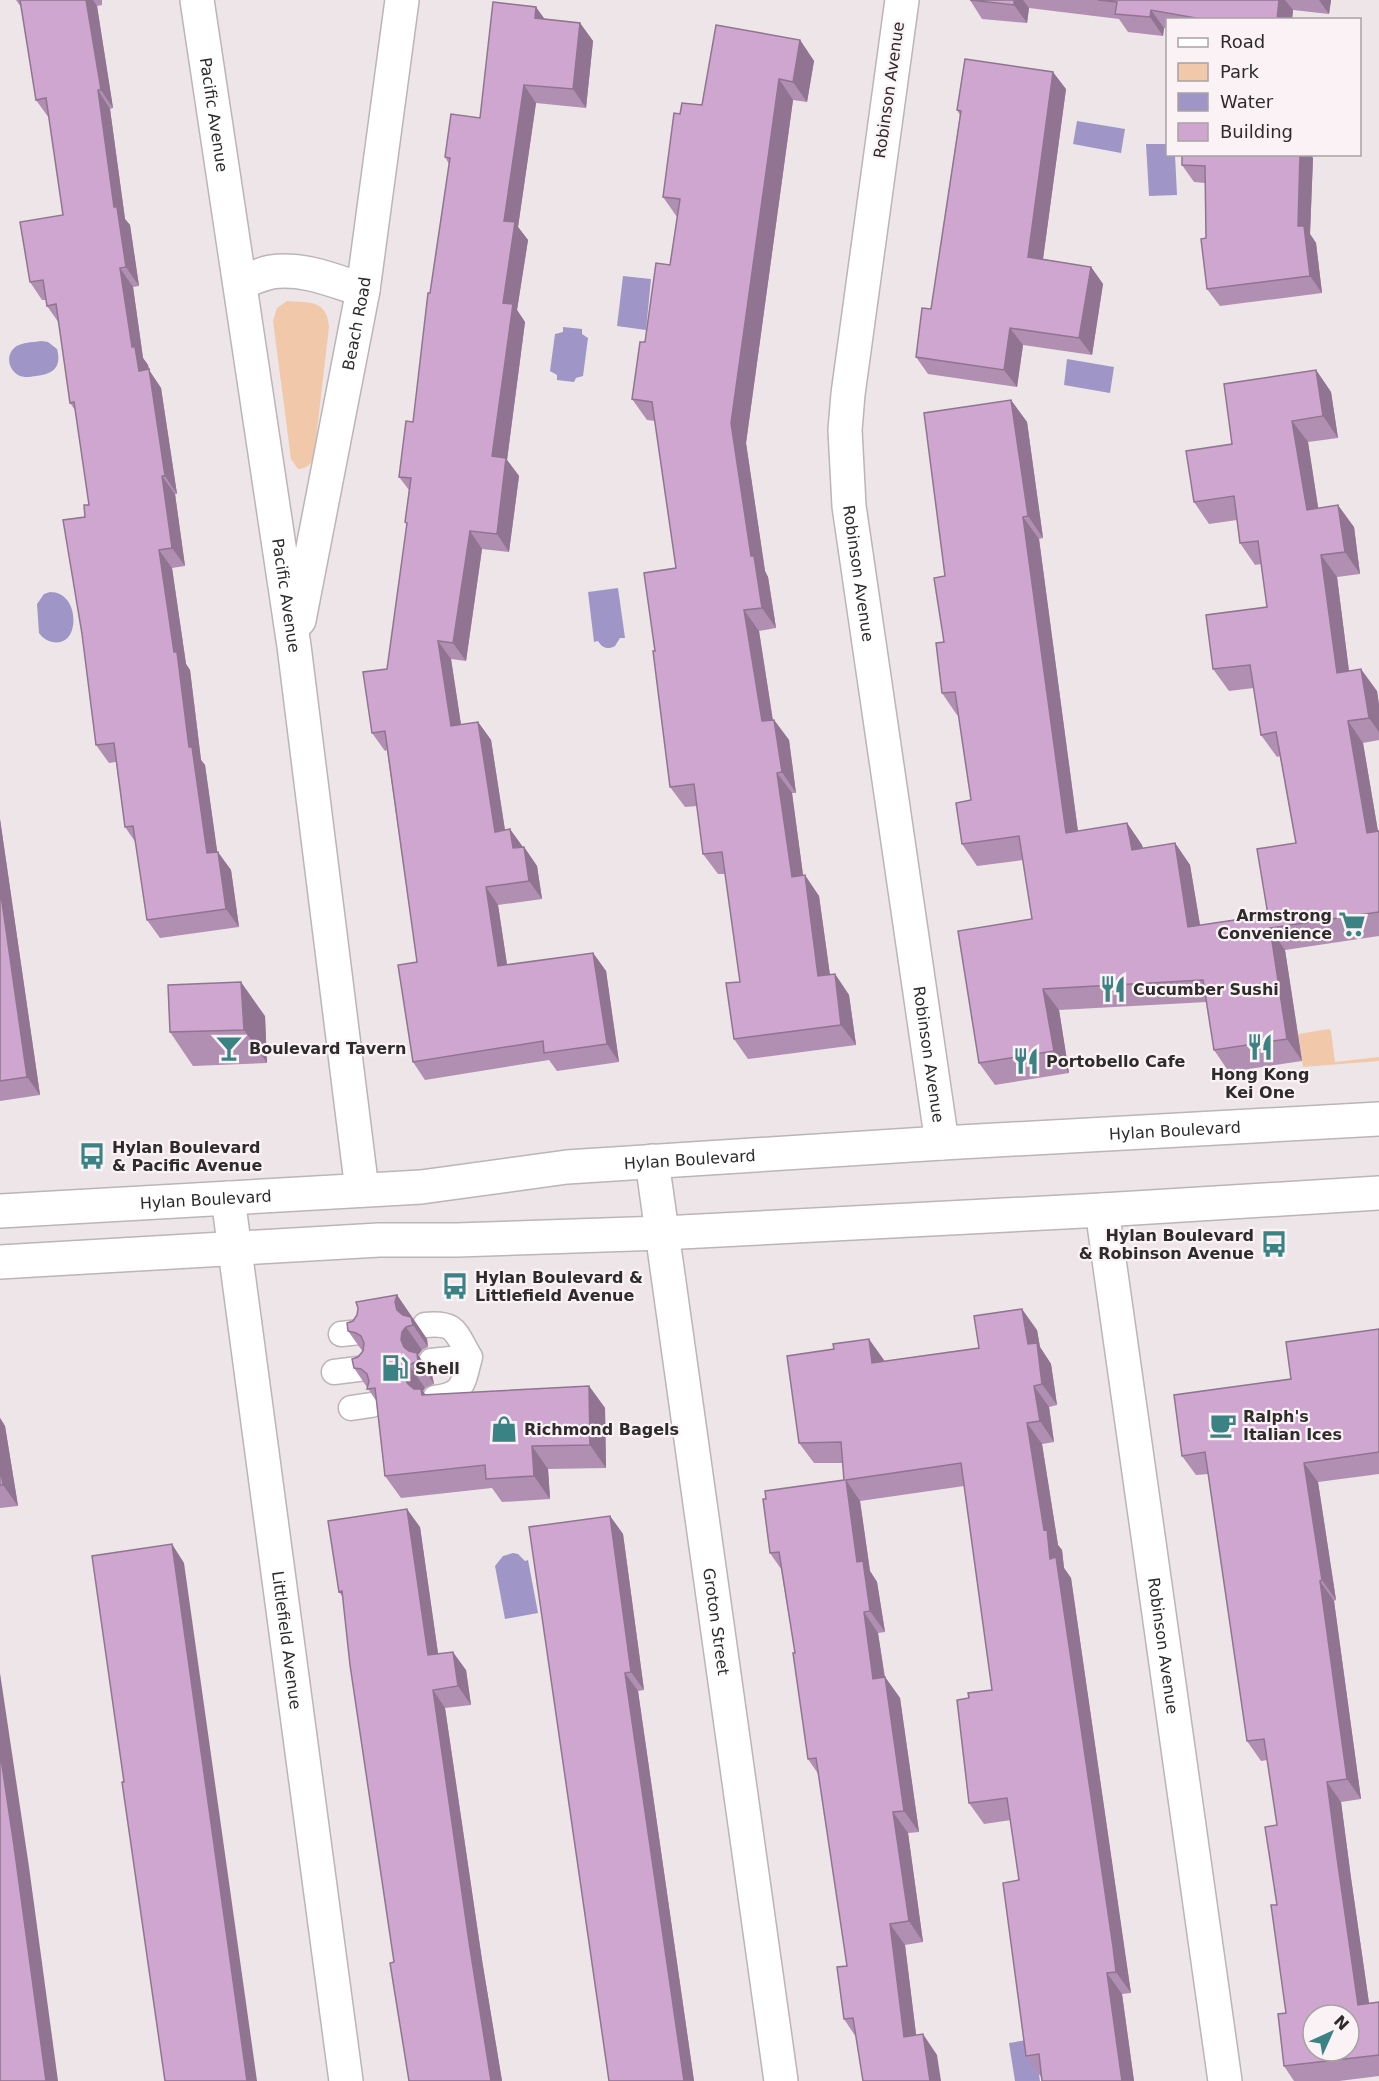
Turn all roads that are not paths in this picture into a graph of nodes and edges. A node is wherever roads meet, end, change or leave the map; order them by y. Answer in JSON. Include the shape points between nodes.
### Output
{"nodes":[{"id":1,"x":197,"y":0,"type":"edge"},
{"id":2,"x":402,"y":0,"type":"edge"},
{"id":3,"x":902,"y":0,"type":"edge"},
{"id":4,"x":240,"y":283,"type":"junction"},
{"id":5,"x":363,"y":290,"type":"junction"},
{"id":6,"x":294,"y":646,"type":"junction"},
{"id":7,"x":1379,"y":1119,"type":"edge"},
{"id":8,"x":942,"y":1143,"type":"junction"},
{"id":9,"x":652,"y":1161,"type":"junction"},
{"id":10,"x":362,"y":1190,"type":"junction"},
{"id":11,"x":1379,"y":1193,"type":"edge"},
{"id":12,"x":228,"y":1197,"type":"junction"},
{"id":13,"x":1102,"y":1210,"type":"junction"},
{"id":14,"x":0,"y":1211,"type":"edge"},
{"id":15,"x":662,"y":1233,"type":"junction"},
{"id":16,"x":235,"y":1248,"type":"junction"},
{"id":17,"x":0,"y":1262,"type":"edge"},
{"id":18,"x":425,"y":1324,"type":"dead end"},
{"id":19,"x":470,"y":1357,"type":"junction"},
{"id":20,"x":431,"y":1361,"type":"dead end"},
{"id":21,"x":366,"y":1368,"type":"edge"},
{"id":22,"x":334,"y":1372,"type":"dead end"},
{"id":23,"x":435,"y":1398,"type":"edge"},
{"id":24,"x":346,"y":2081,"type":"edge"},
{"id":25,"x":781,"y":2081,"type":"edge"},
{"id":26,"x":1225,"y":2081,"type":"edge"}],
"edges":[{"from":1,"to":4,"type":"street","name":"Pacific Avenue"},
{"from":2,"to":5,"type":"street","name":"Beach Road"},
{"from":3,"to":8,"type":"street","name":"Robinson Avenue","via":[[845,430],[849,506]]},
{"from":4,"to":5,"type":"street","via":[[270,272],[292,271],[315,274]]},
{"from":4,"to":6,"type":"street","name":"Pacific Avenue"},
{"from":5,"to":6,"type":"street","name":"Beach Road"},
{"from":6,"to":10,"type":"street","name":"Pacific Avenue"},
{"from":7,"to":8,"type":"street","name":"Hylan Boulevard"},
{"from":8,"to":9,"type":"street","name":"Hylan Boulevard"},
{"from":9,"to":10,"type":"street","name":"Hylan Boulevard"},
{"from":9,"to":15,"type":"street","name":"Groton Street"},
{"from":10,"to":12,"type":"street","name":"Hylan Boulevard"},
{"from":11,"to":13,"type":"street"},
{"from":12,"to":14,"type":"street","name":"Hylan Boulevard"},
{"from":12,"to":16,"type":"street","name":"Littlefield Avenue"},
{"from":13,"to":15,"type":"street"},
{"from":13,"to":26,"type":"street","name":"Robinson Avenue"},
{"from":15,"to":16,"type":"street"},
{"from":15,"to":25,"type":"street","name":"Groton Street"},
{"from":16,"to":17,"type":"street"},
{"from":16,"to":24,"type":"street","name":"Littlefield Avenue"},
{"from":18,"to":19,"type":"lane","via":[[442,1323],[453,1329]]},
{"from":19,"to":20,"type":"lane"},
{"from":19,"to":23,"type":"lane","via":[[458,1390],[450,1396]]},
{"from":21,"to":22,"type":"lane"}]}
